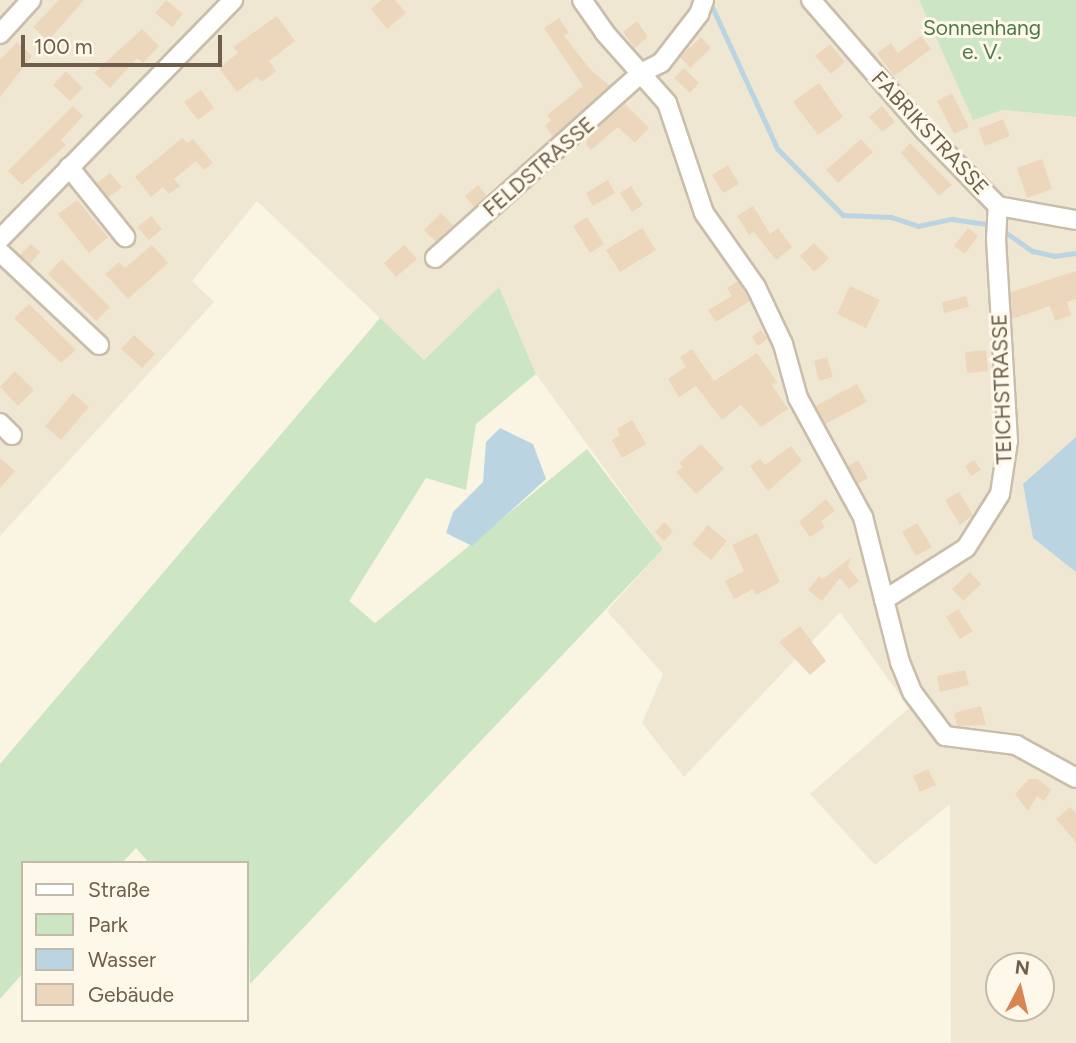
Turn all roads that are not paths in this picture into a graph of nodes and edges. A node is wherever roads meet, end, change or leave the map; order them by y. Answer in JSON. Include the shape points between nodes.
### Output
{"nodes":[{"id":1,"x":31,"y":0,"type":"edge"},
{"id":2,"x":233,"y":0,"type":"edge"},
{"id":3,"x":582,"y":0,"type":"edge"},
{"id":4,"x":704,"y":0,"type":"edge"},
{"id":5,"x":811,"y":0,"type":"edge"},
{"id":6,"x":0,"y":34,"type":"edge"},
{"id":7,"x":641,"y":74,"type":"junction"},
{"id":8,"x":69,"y":167,"type":"junction"},
{"id":9,"x":998,"y":213,"type":"junction"},
{"id":10,"x":1076,"y":220,"type":"edge"},
{"id":11,"x":125,"y":237,"type":"dead end"},
{"id":12,"x":0,"y":239,"type":"edge"},
{"id":13,"x":0,"y":252,"type":"edge"},
{"id":14,"x":435,"y":258,"type":"dead end"},
{"id":15,"x":99,"y":345,"type":"dead end"},
{"id":16,"x":884,"y":600,"type":"junction"},
{"id":17,"x":1076,"y":778,"type":"edge"}],
"edges":[{"from":1,"to":6,"type":"street"},
{"from":2,"to":8,"type":"street"},
{"from":3,"to":7,"type":"street"},
{"from":4,"to":7,"type":"street","name":"FELDSTRASSE","via":[[699,14],[661,63]]},
{"from":5,"to":9,"type":"street","name":"FABRIKSTRASSE"},
{"from":7,"to":14,"type":"street","name":"FELDSTRASSE"},
{"from":7,"to":16,"type":"street","via":[[667,103],[704,213],[756,287],[783,344],[798,398],[863,517]]},
{"from":8,"to":11,"type":"street"},
{"from":8,"to":12,"type":"street"},
{"from":9,"to":10,"type":"street","name":"FABRIKSTRASSE"},
{"from":9,"to":16,"type":"street","name":"TEICHSTRASSE","via":[[1009,441],[1000,494],[966,548]]},
{"from":13,"to":15,"type":"street"},
{"from":16,"to":17,"type":"street","via":[[912,692],[945,737],[1016,746]]}]}
